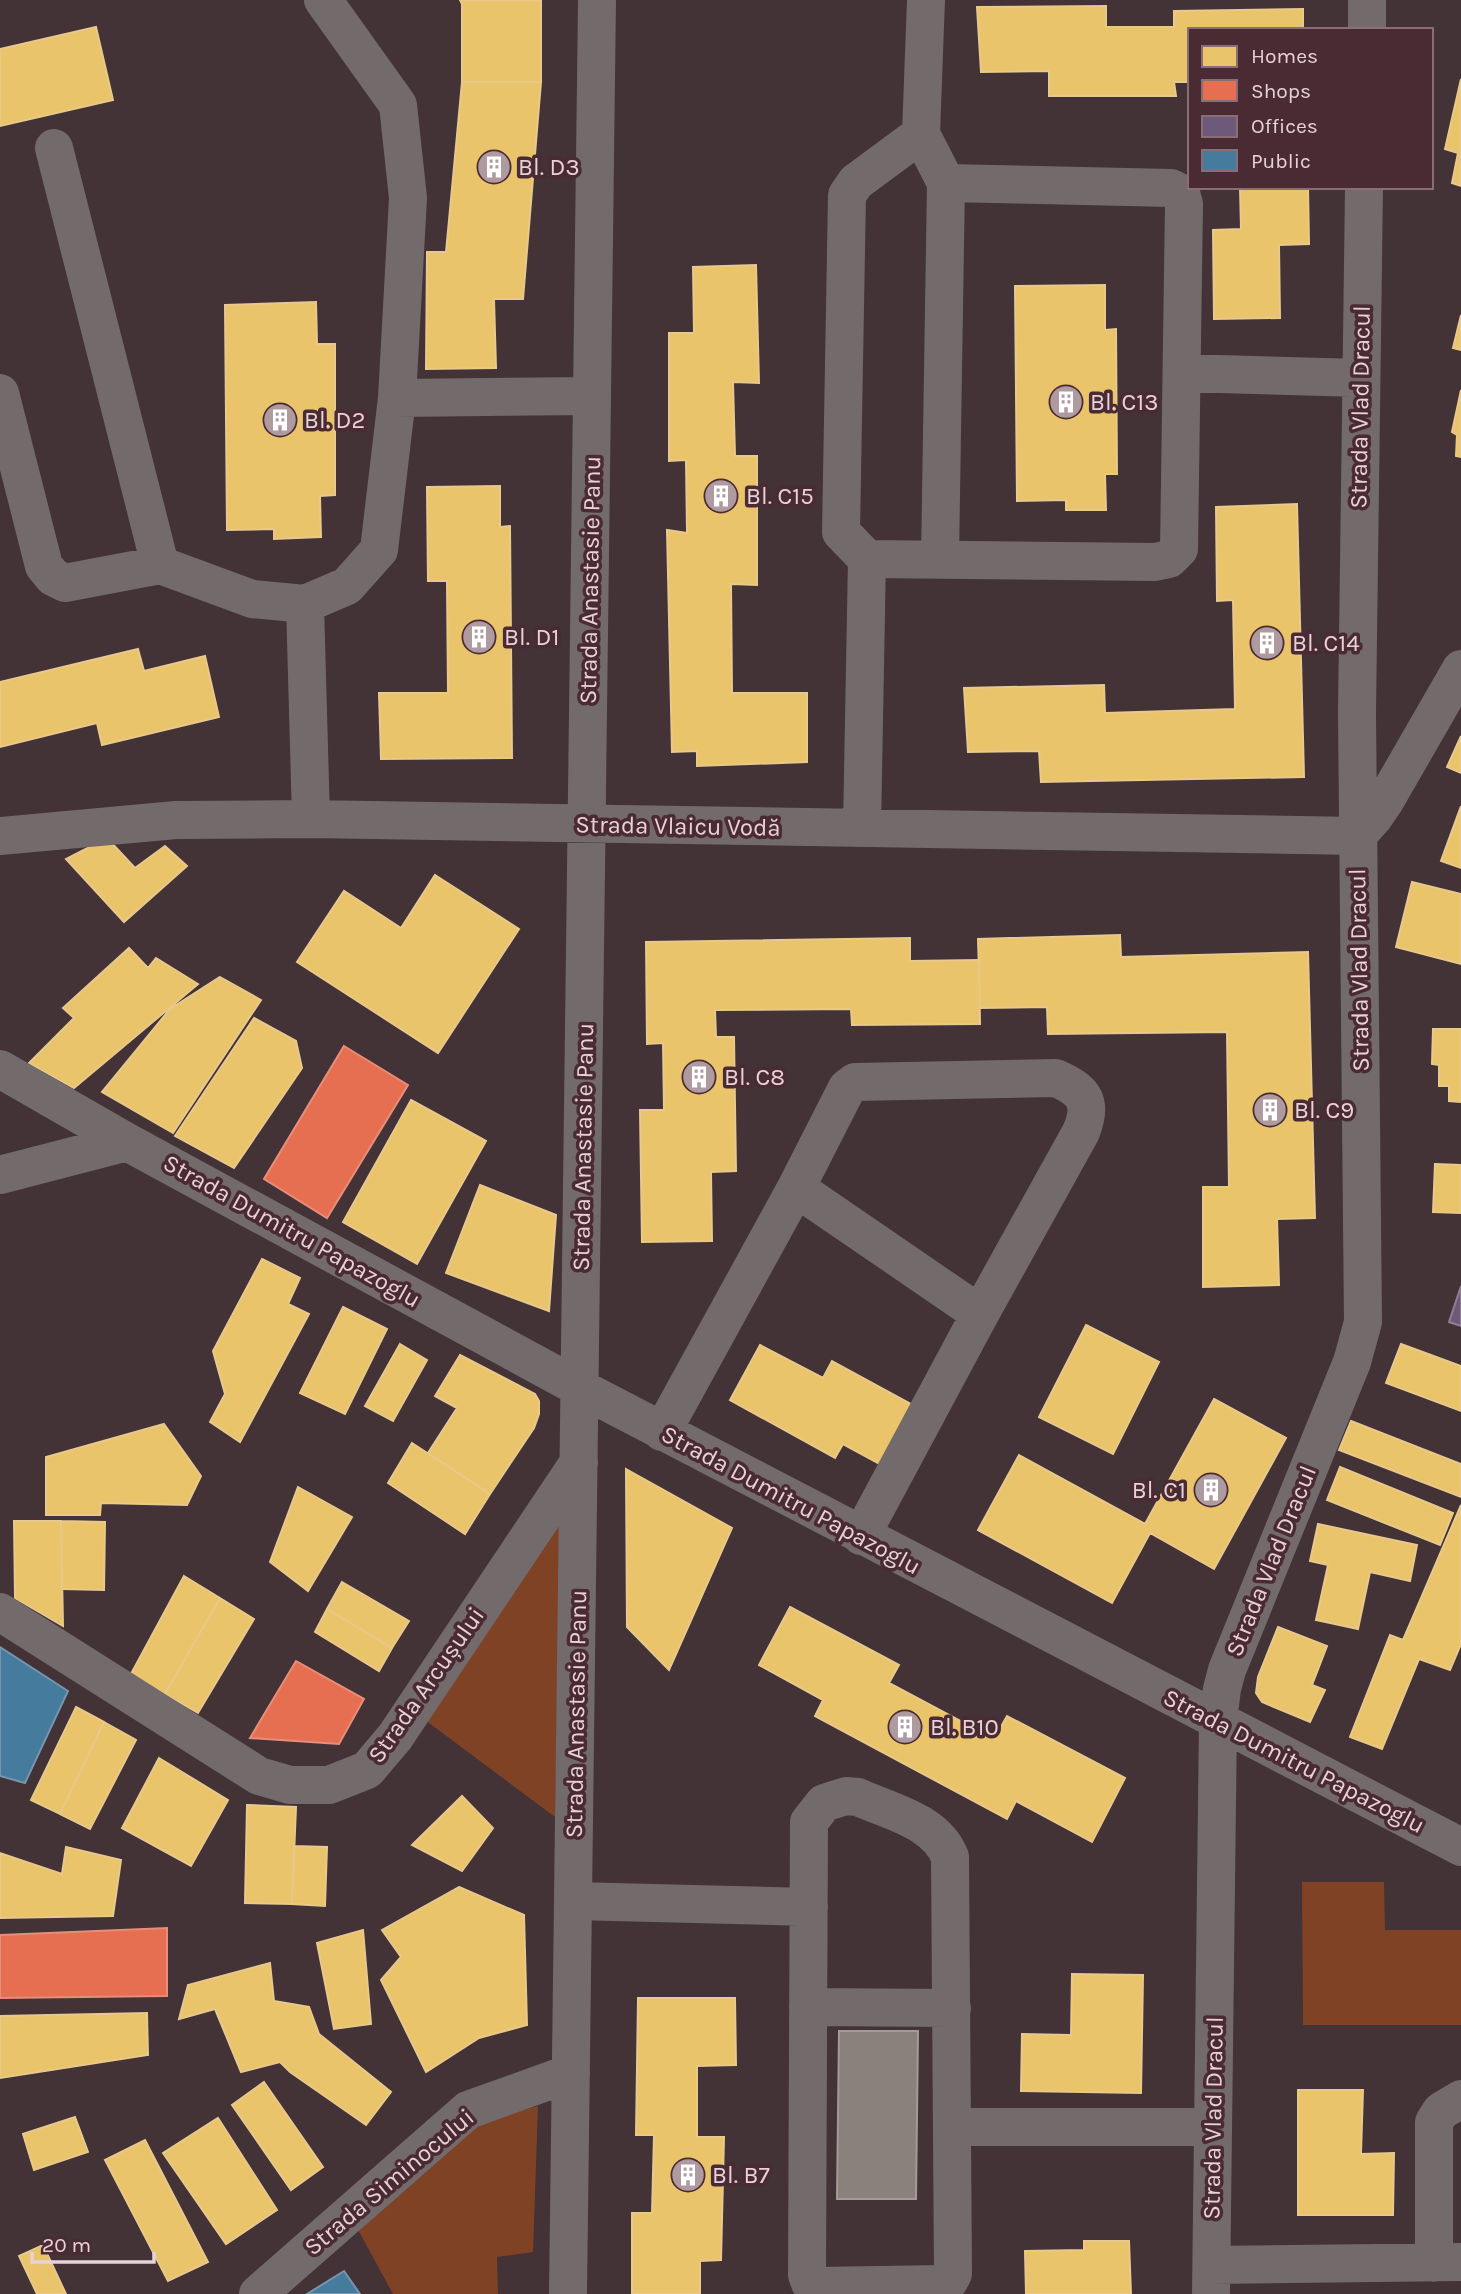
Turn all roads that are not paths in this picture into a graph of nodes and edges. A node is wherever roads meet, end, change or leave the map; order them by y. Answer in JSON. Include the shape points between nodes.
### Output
{"nodes":[{"id":1,"x":323,"y":0,"type":"edge"},
{"id":2,"x":597,"y":0,"type":"edge"},
{"id":3,"x":926,"y":0,"type":"edge"},
{"id":4,"x":1367,"y":0,"type":"edge"},
{"id":5,"x":1367,"y":28,"type":"edge"},
{"id":6,"x":921,"y":134,"type":"junction"},
{"id":7,"x":54,"y":148,"type":"dead end"},
{"id":8,"x":946,"y":183,"type":"junction"},
{"id":9,"x":1364,"y":189,"type":"edge"},
{"id":10,"x":1182,"y":373,"type":"junction"},
{"id":11,"x":1360,"y":378,"type":"junction"},
{"id":12,"x":0,"y":393,"type":"edge"},
{"id":13,"x":592,"y":396,"type":"junction"},
{"id":14,"x":397,"y":398,"type":"junction"},
{"id":15,"x":867,"y":559,"type":"junction"},
{"id":16,"x":940,"y":559,"type":"junction"},
{"id":17,"x":160,"y":565,"type":"junction"},
{"id":18,"x":305,"y":604,"type":"junction"},
{"id":19,"x":1461,"y":669,"type":"edge"},
{"id":20,"x":311,"y":819,"type":"junction"},
{"id":21,"x":587,"y":825,"type":"junction"},
{"id":22,"x":862,"y":828,"type":"junction"},
{"id":23,"x":0,"y":836,"type":"edge"},
{"id":24,"x":1357,"y":836,"type":"junction"},
{"id":25,"x":0,"y":1069,"type":"edge"},
{"id":26,"x":127,"y":1142,"type":"junction"},
{"id":27,"x":0,"y":1175,"type":"edge"},
{"id":28,"x":796,"y":1188,"type":"junction"},
{"id":29,"x":980,"y":1314,"type":"junction"},
{"id":30,"x":580,"y":1388,"type":"junction"},
{"id":31,"x":662,"y":1432,"type":"junction"},
{"id":32,"x":579,"y":1462,"type":"junction"},
{"id":33,"x":861,"y":1536,"type":"junction"},
{"id":34,"x":0,"y":1612,"type":"edge"},
{"id":35,"x":1218,"y":1721,"type":"junction"},
{"id":36,"x":1461,"y":1847,"type":"edge"},
{"id":37,"x":573,"y":1901,"type":"junction"},
{"id":38,"x":809,"y":1907,"type":"junction"},
{"id":39,"x":808,"y":2007,"type":"junction"},
{"id":40,"x":951,"y":2008,"type":"junction"},
{"id":41,"x":571,"y":2073,"type":"junction"},
{"id":42,"x":1461,"y":2099,"type":"edge"},
{"id":43,"x":952,"y":2127,"type":"junction"},
{"id":44,"x":1213,"y":2127,"type":"junction"},
{"id":45,"x":1448,"y":2263,"type":"edge"},
{"id":46,"x":1211,"y":2279,"type":"edge"},
{"id":47,"x":258,"y":2294,"type":"edge"},
{"id":48,"x":568,"y":2294,"type":"edge"}],
"edges":[{"from":1,"to":14,"type":"street","via":[[398,105],[408,198]]},
{"from":2,"to":13,"type":"street","name":"Strada Anastasie Panu"},
{"from":3,"to":6,"type":"street"},
{"from":4,"to":5,"type":"street"},
{"from":6,"to":8,"type":"street"},
{"from":6,"to":15,"type":"street","via":[[856,182],[847,195],[841,531]]},
{"from":7,"to":17,"type":"street"},
{"from":8,"to":10,"type":"street","via":[[1171,188],[1181,193]]},
{"from":8,"to":16,"type":"street"},
{"from":9,"to":11,"type":"street","name":"Strada Vlad Dracul"},
{"from":10,"to":11,"type":"street"},
{"from":10,"to":16,"type":"street","via":[[1179,549],[1169,559]]},
{"from":11,"to":24,"type":"street","name":"Strada Vlad Dracul"},
{"from":12,"to":17,"type":"street","via":[[44,566],[53,577],[65,583]]},
{"from":13,"to":14,"type":"street"},
{"from":13,"to":21,"type":"street","name":"Strada Anastasie Panu"},
{"from":14,"to":18,"type":"street","via":[[379,551],[347,586]]},
{"from":15,"to":16,"type":"street"},
{"from":15,"to":22,"type":"street"},
{"from":17,"to":18,"type":"street","via":[[253,599]]},
{"from":18,"to":20,"type":"street"},
{"from":19,"to":24,"type":"street","name":"Strada Vlad Dracul","via":[[1385,801]]},
{"from":20,"to":21,"type":"street","name":"Strada Vlaicu Vodă"},
{"from":20,"to":23,"type":"street","name":"Strada Vlaicu Vodă","via":[[176,820]]},
{"from":21,"to":22,"type":"street","name":"Strada Vlaicu Vodă"},
{"from":21,"to":30,"type":"street","name":"Strada Anastasie Panu"},
{"from":22,"to":24,"type":"street","name":"Strada Vlaicu Vodă"},
{"from":24,"to":35,"type":"street","name":"Strada Vlad Dracul","via":[[1363,1322],[1352,1362],[1227,1670]]},
{"from":25,"to":26,"type":"street","name":"Strada Dumitru Papazoglu"},
{"from":26,"to":27,"type":"street"},
{"from":26,"to":30,"type":"street","name":"Strada Dumitru Papazoglu"},
{"from":28,"to":29,"type":"street"},
{"from":28,"to":29,"type":"street","via":[[847,1088],[855,1082],[1056,1077],[1073,1085],[1088,1115]]},
{"from":28,"to":31,"type":"street"},
{"from":29,"to":33,"type":"street"},
{"from":30,"to":31,"type":"street","name":"Strada Dumitru Papazoglu"},
{"from":30,"to":32,"type":"street","name":"Strada Anastasie Panu"},
{"from":31,"to":33,"type":"street","name":"Strada Dumitru Papazoglu"},
{"from":32,"to":34,"type":"street","name":"Strada Arcușului","via":[[395,1737],[367,1770],[329,1785],[290,1786],[259,1776]]},
{"from":32,"to":37,"type":"street","name":"Strada Anastasie Panu"},
{"from":33,"to":35,"type":"street","name":"Strada Dumitru Papazoglu"},
{"from":35,"to":36,"type":"street","name":"Strada Dumitru Papazoglu"},
{"from":35,"to":44,"type":"street","name":"Strada Vlad Dracul"},
{"from":37,"to":38,"type":"street"},
{"from":37,"to":41,"type":"street","name":"Strada Anastasie Panu"},
{"from":38,"to":39,"type":"street"},
{"from":38,"to":40,"type":"street","via":[[809,1822],[824,1804],[858,1797],[927,1828],[938,1836],[950,1857]]},
{"from":39,"to":40,"type":"street"},
{"from":39,"to":43,"type":"street","via":[[810,2283],[949,2281],[953,2274]]},
{"from":40,"to":43,"type":"street"},
{"from":41,"to":47,"type":"street","name":"Strada Siminocului","via":[[468,2109]]},
{"from":41,"to":48,"type":"street","name":"Strada Anastasie Panu"},
{"from":42,"to":45,"type":"street","via":[[1441,2111],[1434,2122]]},
{"from":43,"to":44,"type":"street"},
{"from":44,"to":46,"type":"street","name":"Strada Vlad Dracul"},
{"from":45,"to":46,"type":"street"}]}
